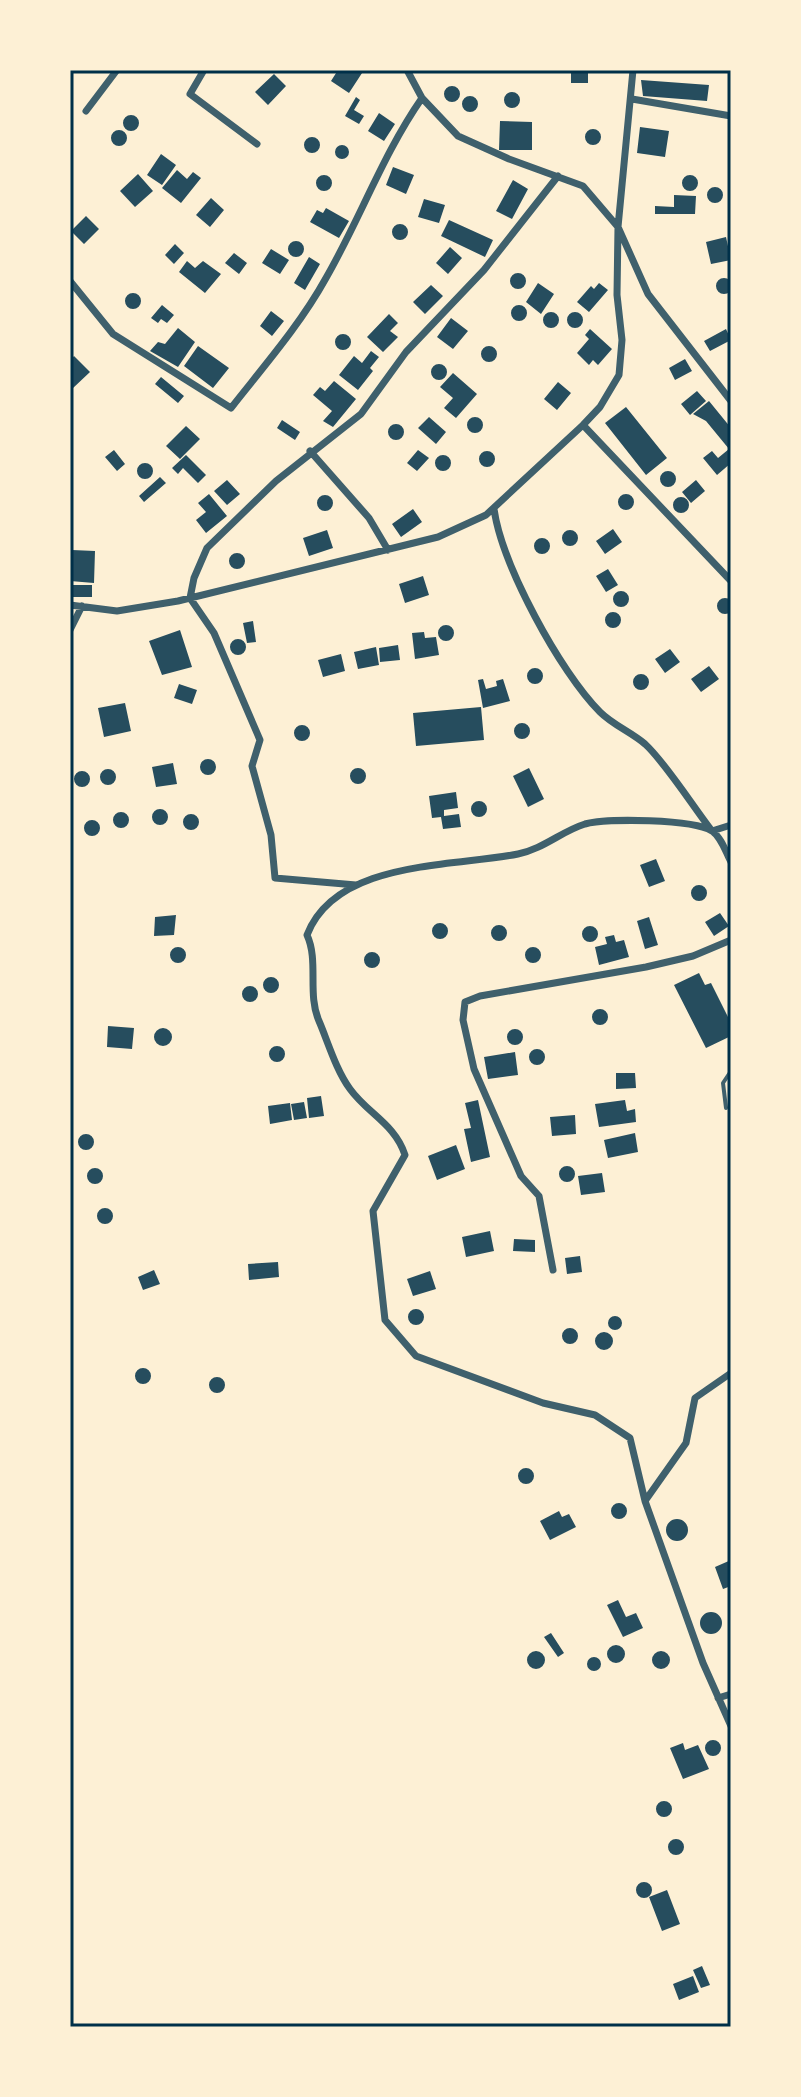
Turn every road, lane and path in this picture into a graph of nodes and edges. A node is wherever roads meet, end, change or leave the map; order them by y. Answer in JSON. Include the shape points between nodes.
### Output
{"nodes":[{"id":1,"x":117,"y":70,"type":"edge"},
{"id":2,"x":204,"y":70,"type":"edge"},
{"id":3,"x":407,"y":70,"type":"edge"},
{"id":4,"x":633,"y":70,"type":"edge"},
{"id":5,"x":422,"y":98,"type":"junction"},
{"id":6,"x":632,"y":99,"type":"junction"},
{"id":7,"x":86,"y":111,"type":"dead end"},
{"id":8,"x":731,"y":116,"type":"edge"},
{"id":9,"x":257,"y":144,"type":"dead end"},
{"id":10,"x":558,"y":176,"type":"junction"},
{"id":11,"x":618,"y":227,"type":"junction"},
{"id":12,"x":70,"y":281,"type":"edge"},
{"id":13,"x":731,"y":401,"type":"edge"},
{"id":14,"x":583,"y":425,"type":"junction"},
{"id":15,"x":310,"y":451,"type":"junction"},
{"id":16,"x":494,"y":509,"type":"junction"},
{"id":17,"x":388,"y":550,"type":"junction"},
{"id":18,"x":731,"y":581,"type":"edge"},
{"id":19,"x":190,"y":598,"type":"junction"},
{"id":20,"x":70,"y":605,"type":"edge"},
{"id":21,"x":82,"y":606,"type":"junction"},
{"id":22,"x":70,"y":630,"type":"edge"},
{"id":23,"x":731,"y":825,"type":"edge"},
{"id":24,"x":712,"y":831,"type":"junction"},
{"id":25,"x":731,"y":862,"type":"edge"},
{"id":26,"x":361,"y":885,"type":"junction"},
{"id":27,"x":731,"y":940,"type":"edge"},
{"id":28,"x":731,"y":1071,"type":"edge"},
{"id":29,"x":726,"y":1108,"type":"dead end"},
{"id":30,"x":553,"y":1270,"type":"dead end"},
{"id":31,"x":731,"y":1373,"type":"edge"},
{"id":32,"x":645,"y":1501,"type":"junction"},
{"id":33,"x":731,"y":1694,"type":"edge"},
{"id":34,"x":718,"y":1698,"type":"junction"},
{"id":35,"x":731,"y":1726,"type":"edge"}],
"edges":[{"from":1,"to":7,"type":"street"},
{"from":2,"to":9,"type":"street","via":[[190,94]]},
{"from":3,"to":5,"type":"street"},
{"from":4,"to":6,"type":"street"},
{"from":5,"to":10,"type":"street","via":[[458,136]]},
{"from":5,"to":12,"type":"street","via":[[399,131],[326,279],[231,408],[113,334]]},
{"from":6,"to":8,"type":"street"},
{"from":6,"to":11,"type":"street"},
{"from":10,"to":11,"type":"street","via":[[583,186]]},
{"from":10,"to":15,"type":"street","via":[[484,270],[406,352],[361,414]]},
{"from":11,"to":13,"type":"street","via":[[648,294]]},
{"from":11,"to":14,"type":"street","via":[[619,375]]},
{"from":14,"to":16,"type":"street"},
{"from":14,"to":18,"type":"street"},
{"from":15,"to":17,"type":"street","via":[[369,518]]},
{"from":15,"to":19,"type":"street","via":[[203,553]]},
{"from":16,"to":17,"type":"street","via":[[438,537]]},
{"from":16,"to":24,"type":"street","via":[[513,569],[574,681],[602,714],[647,746]]},
{"from":17,"to":19,"type":"street"},
{"from":19,"to":21,"type":"street","via":[[117,611]]},
{"from":19,"to":26,"type":"street","via":[[214,633],[260,740],[252,766],[271,835],[275,878]]},
{"from":20,"to":21,"type":"street"},
{"from":21,"to":22,"type":"street"},
{"from":23,"to":24,"type":"street"},
{"from":24,"to":25,"type":"street"},
{"from":24,"to":26,"type":"street","via":[[666,822],[585,825],[520,854],[393,873]]},
{"from":26,"to":32,"type":"street","via":[[338,895],[307,935],[316,1016],[350,1090],[399,1137],[405,1155],[373,1211],[385,1320],[416,1356],[543,1403],[595,1415],[630,1438]]},
{"from":27,"to":30,"type":"street","via":[[693,956],[465,1002],[463,1020],[474,1069],[521,1176],[539,1196]]},
{"from":28,"to":29,"type":"lane","via":[[723,1083]]},
{"from":31,"to":32,"type":"street","via":[[695,1398],[686,1443]]},
{"from":32,"to":34,"type":"street"},
{"from":33,"to":34,"type":"street"},
{"from":34,"to":35,"type":"street"}]}
